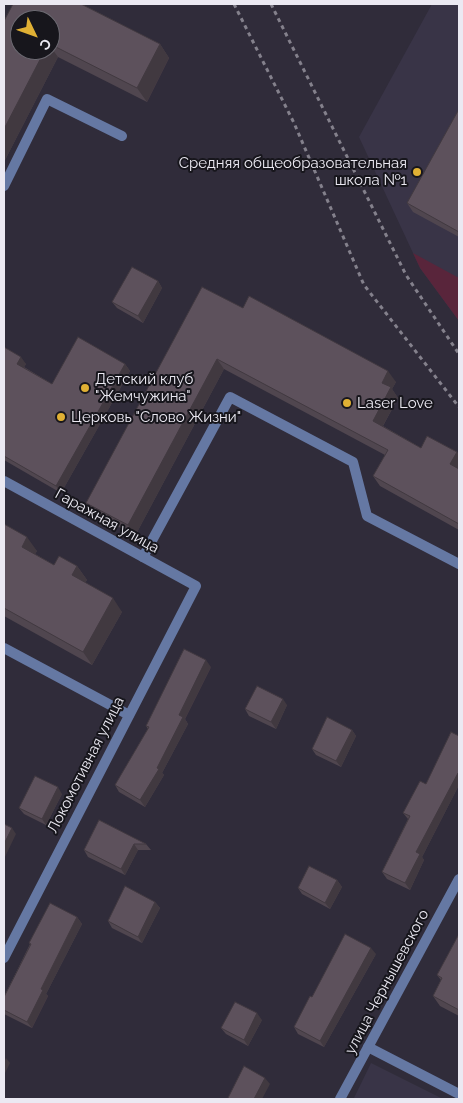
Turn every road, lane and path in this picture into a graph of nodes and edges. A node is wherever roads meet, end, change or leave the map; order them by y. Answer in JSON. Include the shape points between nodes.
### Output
{"nodes":[{"id":1,"x":234,"y":4,"type":"edge"},
{"id":2,"x":272,"y":4,"type":"edge"},
{"id":3,"x":122,"y":136,"type":"dead end"},
{"id":4,"x":4,"y":186,"type":"edge"},
{"id":5,"x":459,"y":354,"type":"edge"},
{"id":6,"x":459,"y":407,"type":"edge"},
{"id":7,"x":4,"y":481,"type":"edge"},
{"id":8,"x":142,"y":557,"type":"junction"},
{"id":9,"x":459,"y":564,"type":"edge"},
{"id":10,"x":196,"y":586,"type":"joint"},
{"id":11,"x":4,"y":648,"type":"edge"},
{"id":12,"x":129,"y":715,"type":"junction"},
{"id":13,"x":459,"y":879,"type":"edge"},
{"id":14,"x":4,"y":958,"type":"edge"},
{"id":15,"x":368,"y":1047,"type":"junction"},
{"id":16,"x":459,"y":1094,"type":"edge"},
{"id":17,"x":340,"y":1099,"type":"edge"}],
"edges":[{"from":1,"to":6,"type":"path","via":[[294,123],[364,285]]},
{"from":2,"to":5,"type":"path","via":[[406,275]]},
{"from":3,"to":4,"type":"street","via":[[47,99]]},
{"from":7,"to":8,"type":"street","name":"Гаражная улица"},
{"from":8,"to":9,"type":"street","via":[[230,397],[353,462],[367,516]]},
{"from":8,"to":10,"type":"street","name":"Гаражная улица"},
{"from":10,"to":12,"type":"street","name":"Локомотивная улица"},
{"from":11,"to":12,"type":"street"},
{"from":12,"to":14,"type":"street","name":"Локомотивная улица"},
{"from":13,"to":15,"type":"street","name":"улица Чернышевского"},
{"from":15,"to":16,"type":"street"},
{"from":15,"to":17,"type":"street","name":"улица Чернышевского"}]}
